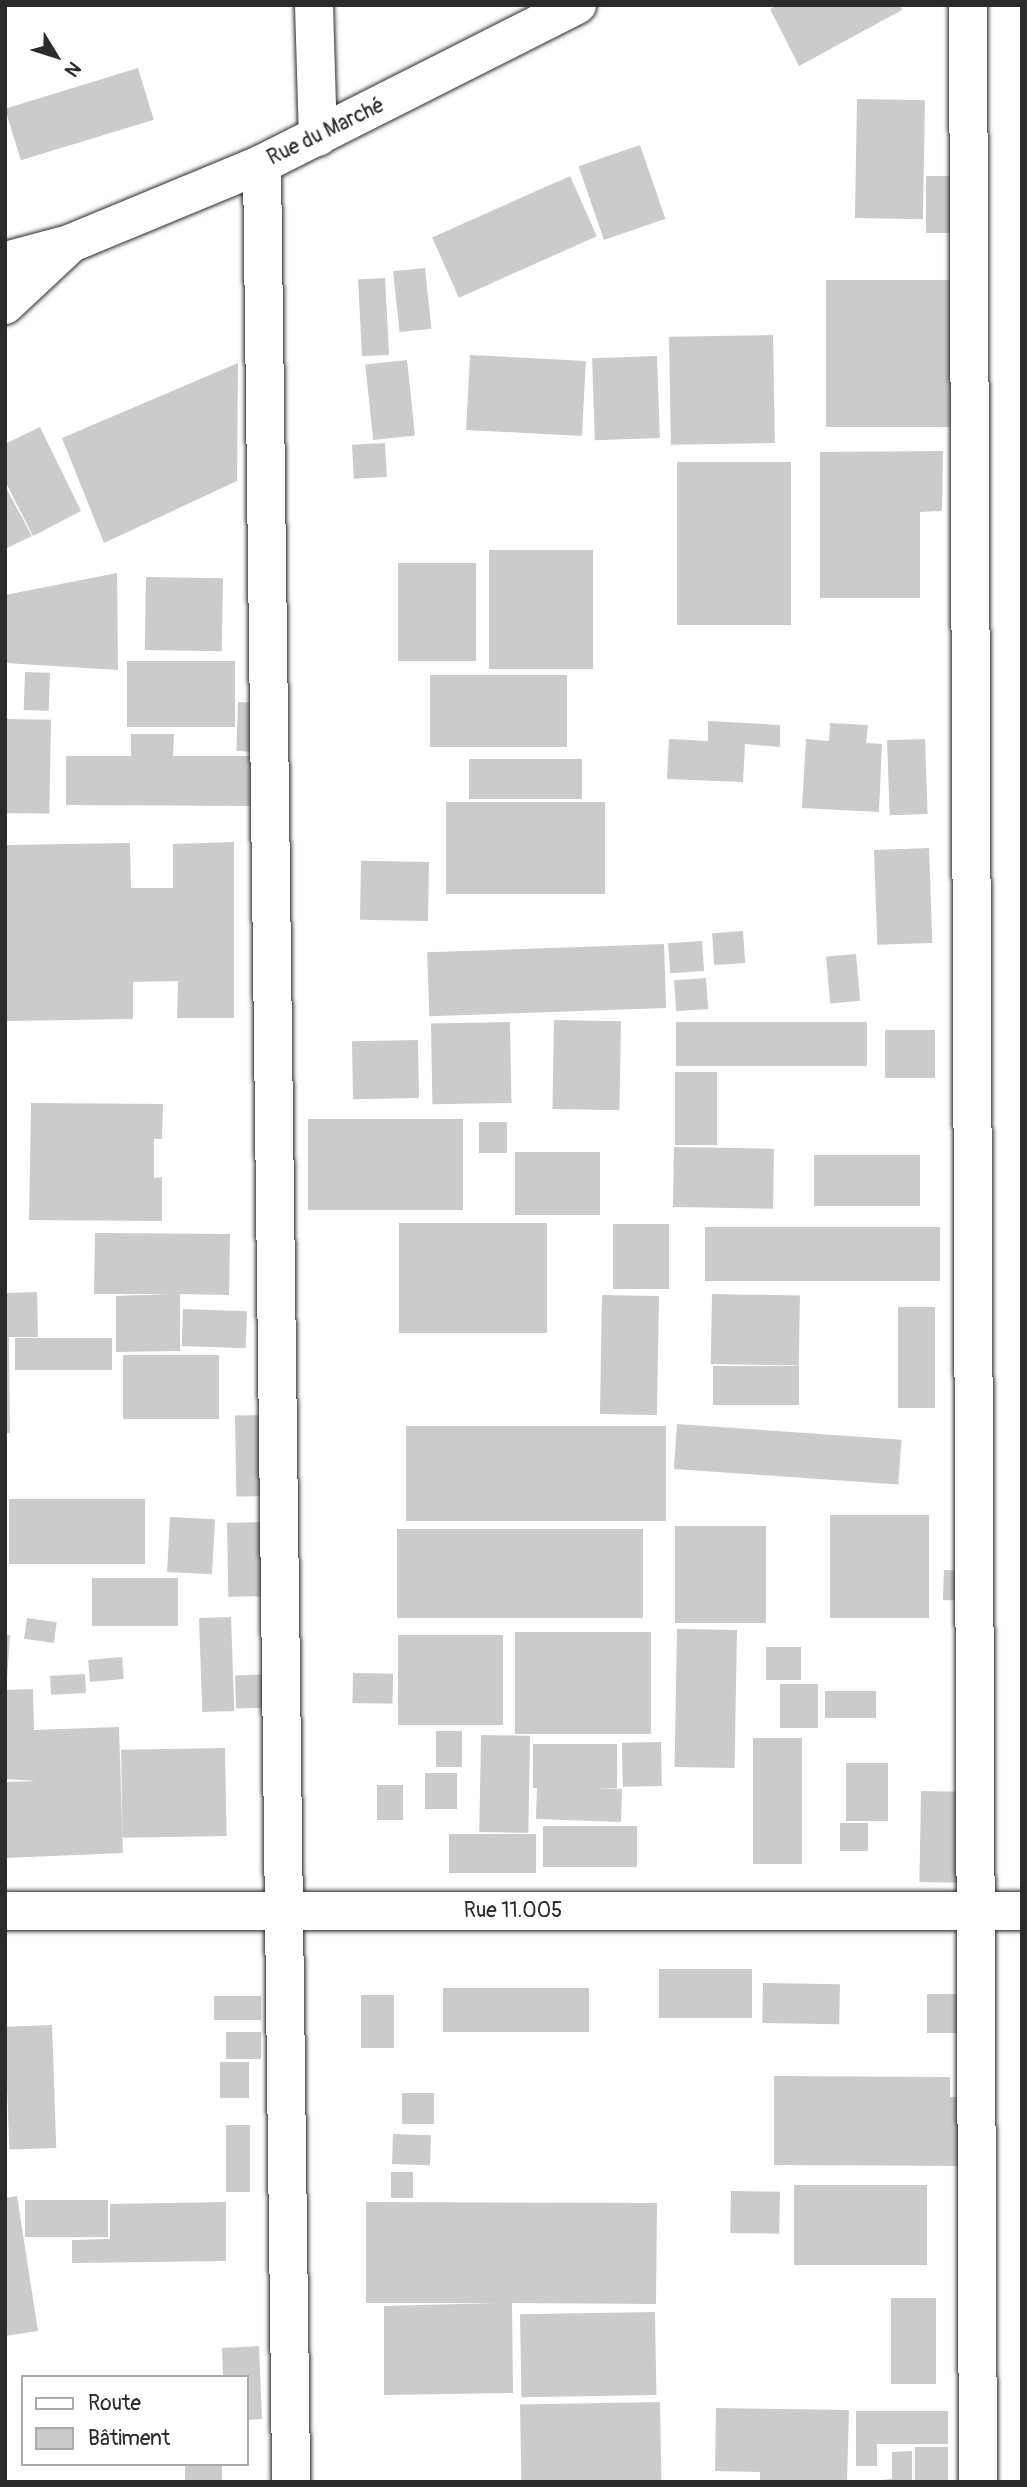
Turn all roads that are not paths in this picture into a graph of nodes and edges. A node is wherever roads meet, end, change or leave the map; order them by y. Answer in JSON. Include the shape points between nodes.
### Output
{"nodes":[{"id":1,"x":314,"y":5,"type":"edge"},
{"id":2,"x":577,"y":5,"type":"edge"},
{"id":3,"x":968,"y":5,"type":"edge"},
{"id":4,"x":318,"y":137,"type":"junction"},
{"id":5,"x":262,"y":164,"type":"junction"},
{"id":6,"x":69,"y":244,"type":"junction"},
{"id":7,"x":5,"y":261,"type":"edge"},
{"id":8,"x":5,"y":305,"type":"edge"},
{"id":9,"x":284,"y":1910,"type":"junction"},
{"id":10,"x":5,"y":1911,"type":"edge"},
{"id":11,"x":976,"y":1911,"type":"junction"},
{"id":12,"x":1022,"y":1911,"type":"edge"},
{"id":13,"x":291,"y":2482,"type":"edge"},
{"id":14,"x":978,"y":2482,"type":"edge"}],
"edges":[{"from":1,"to":4,"type":"street"},
{"from":2,"to":4,"type":"street","name":"Rue du Marché"},
{"from":3,"to":11,"type":"street"},
{"from":4,"to":5,"type":"street","name":"Rue du Marché"},
{"from":5,"to":6,"type":"street","name":"Rue du Marché"},
{"from":5,"to":9,"type":"street"},
{"from":6,"to":7,"type":"street","name":"Rue du Marché"},
{"from":6,"to":8,"type":"street","name":"Rue du Marché"},
{"from":9,"to":10,"type":"street","name":"Rue 11.005"},
{"from":9,"to":11,"type":"street","name":"Rue 11.005"},
{"from":9,"to":13,"type":"street"},
{"from":11,"to":12,"type":"street","name":"Rue 11.005"},
{"from":11,"to":14,"type":"street"}]}
